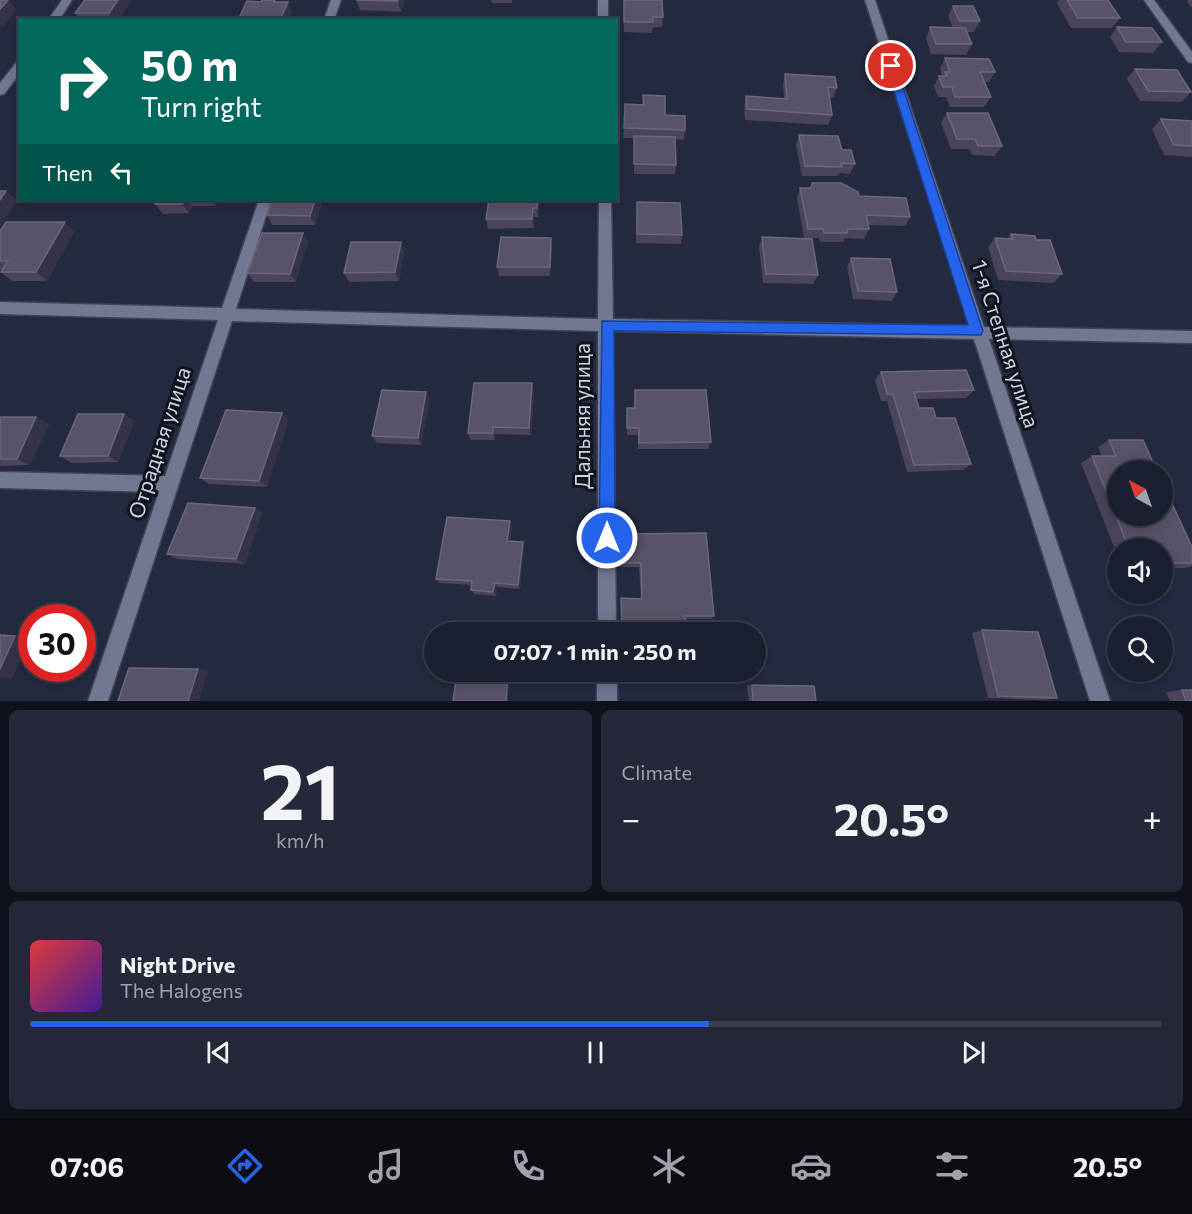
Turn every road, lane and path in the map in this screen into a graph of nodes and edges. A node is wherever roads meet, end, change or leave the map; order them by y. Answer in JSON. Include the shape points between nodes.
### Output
{"nodes":[{"id":1,"x":67,"y":0,"type":"edge"},
{"id":2,"x":336,"y":0,"type":"edge"},
{"id":3,"x":603,"y":0,"type":"edge"},
{"id":4,"x":870,"y":0,"type":"edge"},
{"id":5,"x":1149,"y":0,"type":"edge"},
{"id":6,"x":54,"y":18,"type":"edge"},
{"id":7,"x":329,"y":18,"type":"edge"},
{"id":8,"x":603,"y":18,"type":"edge"},
{"id":9,"x":1192,"y":60,"type":"edge"},
{"id":10,"x":18,"y":68,"type":"edge"},
{"id":11,"x":0,"y":91,"type":"edge"},
{"id":12,"x":266,"y":201,"type":"edge"},
{"id":13,"x":605,"y":201,"type":"edge"},
{"id":14,"x":0,"y":308,"type":"edge"},
{"id":15,"x":226,"y":314,"type":"junction"},
{"id":16,"x":607,"y":325,"type":"junction"},
{"id":17,"x":976,"y":331,"type":"junction"},
{"id":18,"x":1192,"y":337,"type":"edge"},
{"id":19,"x":0,"y":480,"type":"edge"},
{"id":20,"x":170,"y":483,"type":"junction"},
{"id":21,"x":607,"y":622,"type":"edge"},
{"id":22,"x":607,"y":682,"type":"edge"},
{"id":23,"x":98,"y":701,"type":"edge"},
{"id":24,"x":607,"y":701,"type":"edge"},
{"id":25,"x":1100,"y":701,"type":"edge"}],
"edges":[{"from":1,"to":6,"type":"street"},
{"from":2,"to":7,"type":"street"},
{"from":3,"to":8,"type":"street"},
{"from":4,"to":17,"type":"street","name":"1-я Степная улица"},
{"from":5,"to":9,"type":"street"},
{"from":10,"to":11,"type":"street"},
{"from":12,"to":15,"type":"street","name":"Отрадная улица"},
{"from":13,"to":16,"type":"street","name":"Дальняя улица"},
{"from":14,"to":15,"type":"street"},
{"from":15,"to":16,"type":"street"},
{"from":15,"to":20,"type":"street","name":"Отрадная улица"},
{"from":16,"to":17,"type":"street"},
{"from":16,"to":21,"type":"street","name":"Дальняя улица"},
{"from":17,"to":18,"type":"street"},
{"from":17,"to":25,"type":"street","name":"1-я Степная улица"},
{"from":19,"to":20,"type":"street"},
{"from":20,"to":23,"type":"street","name":"Отрадная улица"},
{"from":22,"to":24,"type":"street"}]}
